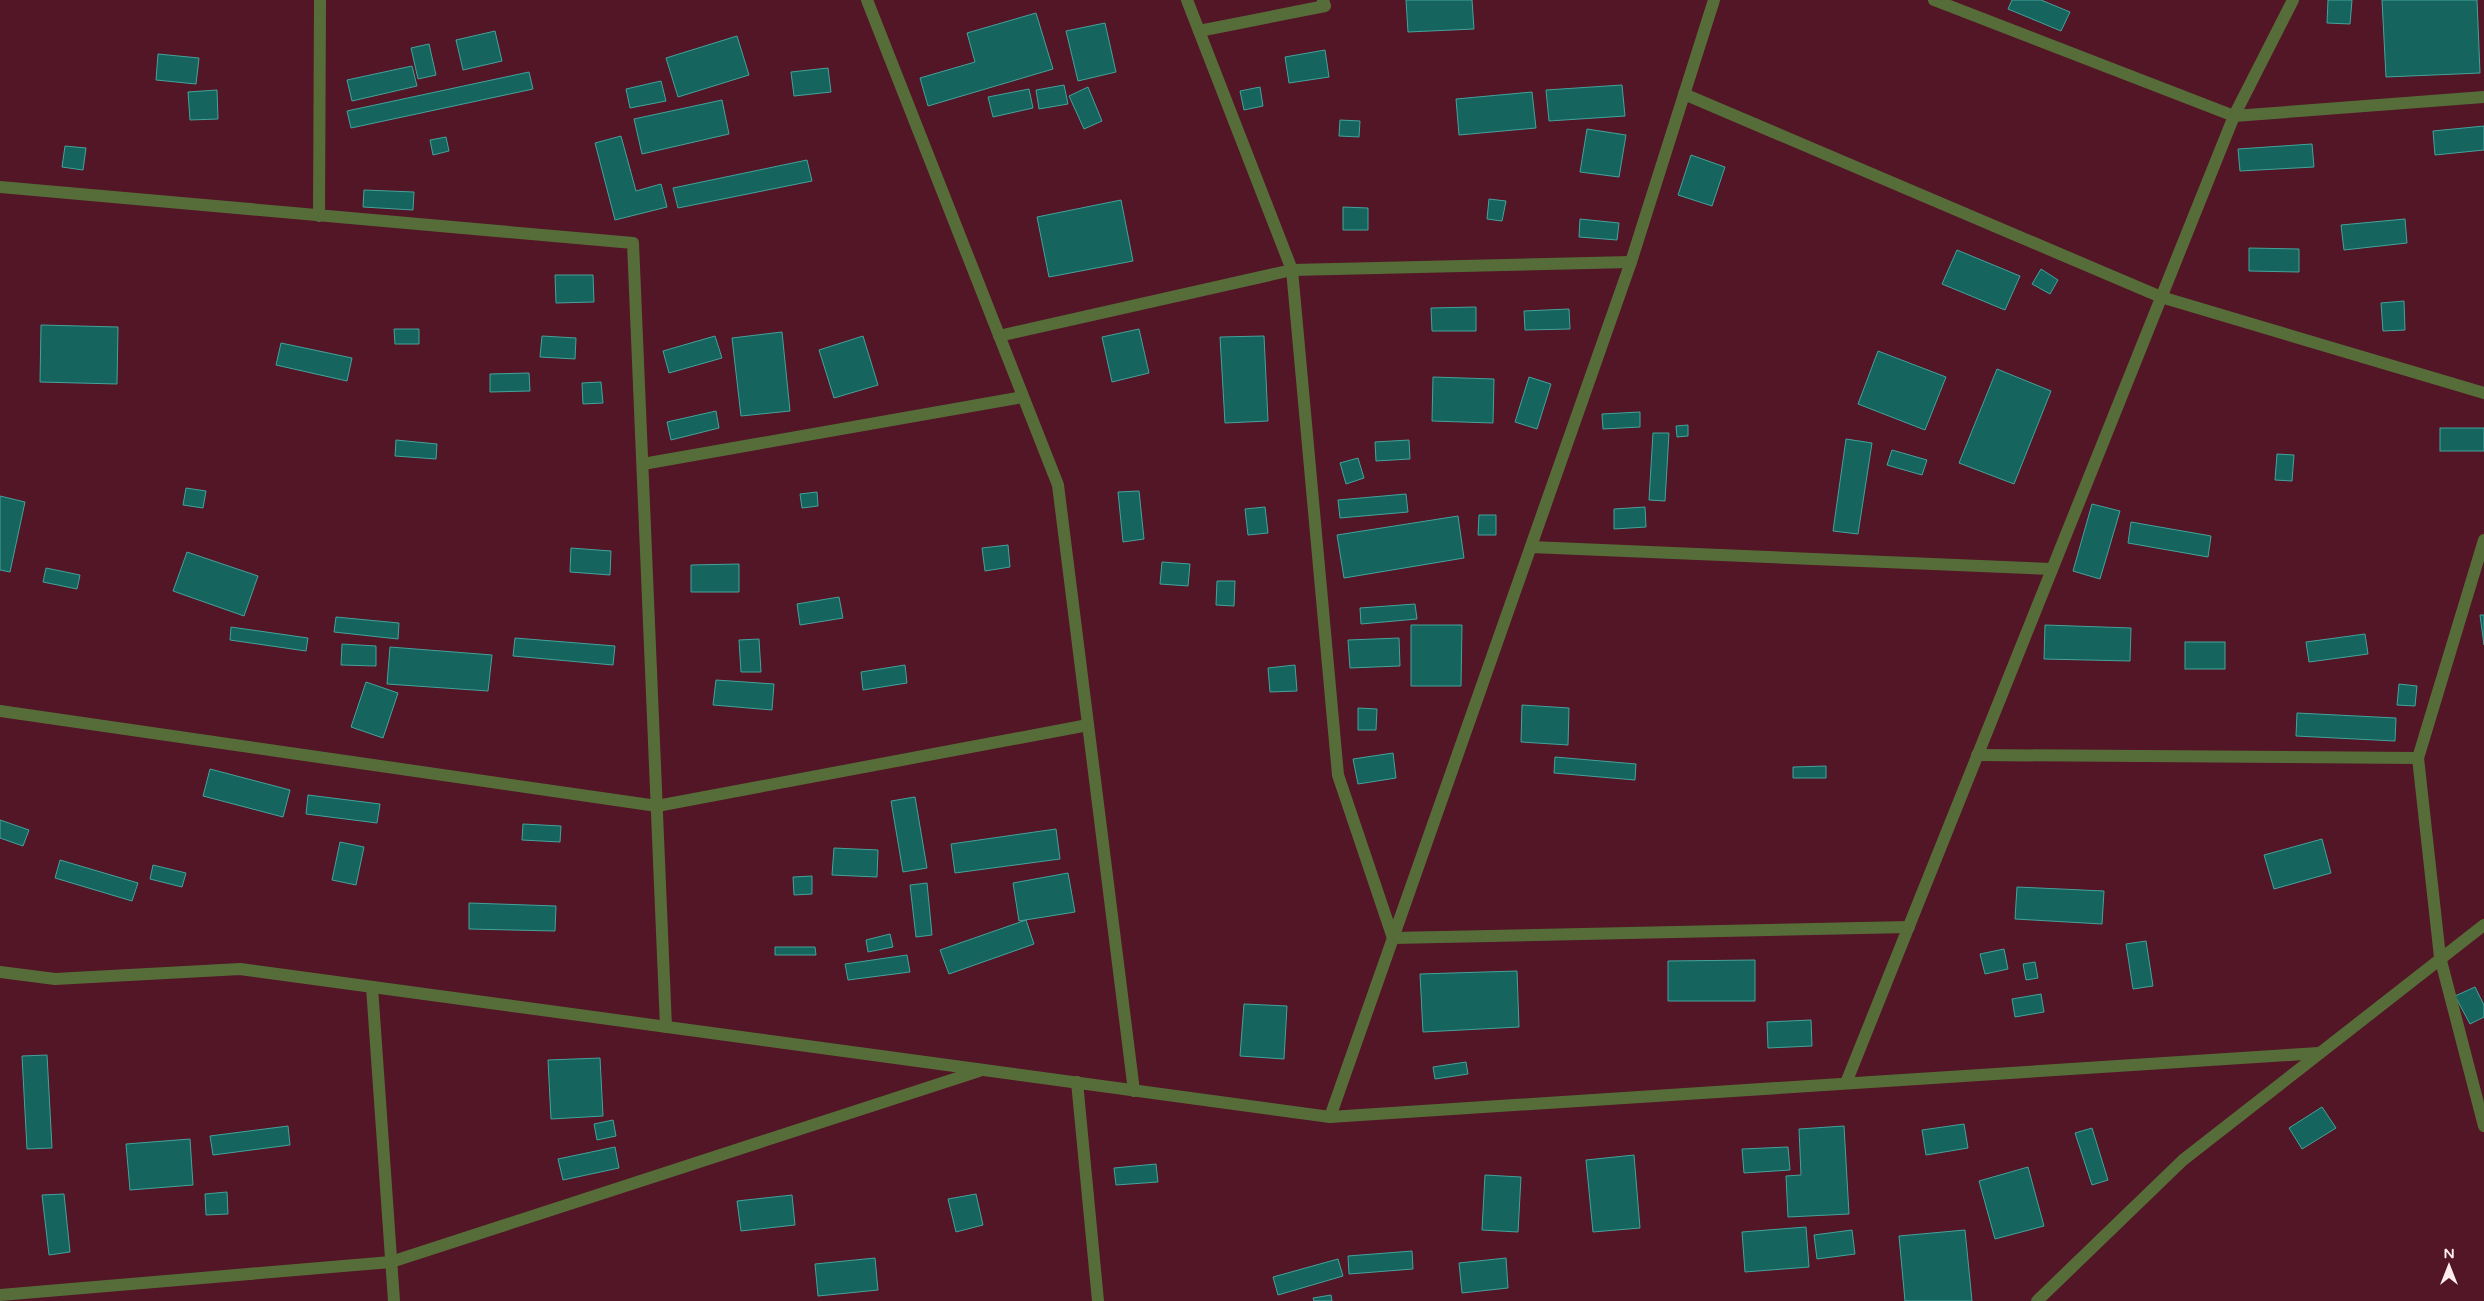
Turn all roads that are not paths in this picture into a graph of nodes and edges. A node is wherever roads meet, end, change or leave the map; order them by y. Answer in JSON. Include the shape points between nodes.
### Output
{"nodes":[{"id":1,"x":320,"y":0,"type":"edge"},
{"id":2,"x":867,"y":0,"type":"edge"},
{"id":3,"x":1187,"y":0,"type":"edge"},
{"id":4,"x":1323,"y":0,"type":"edge"},
{"id":5,"x":1714,"y":0,"type":"edge"},
{"id":6,"x":1934,"y":0,"type":"edge"},
{"id":7,"x":2293,"y":0,"type":"edge"},
{"id":8,"x":1199,"y":31,"type":"junction"},
{"id":9,"x":1684,"y":94,"type":"junction"},
{"id":10,"x":2484,"y":97,"type":"edge"},
{"id":11,"x":2234,"y":116,"type":"junction"},
{"id":12,"x":0,"y":187,"type":"edge"},
{"id":13,"x":319,"y":216,"type":"junction"},
{"id":14,"x":1631,"y":262,"type":"junction"},
{"id":15,"x":1292,"y":270,"type":"junction"},
{"id":16,"x":2161,"y":297,"type":"junction"},
{"id":17,"x":999,"y":336,"type":"junction"},
{"id":18,"x":2484,"y":393,"type":"edge"},
{"id":19,"x":1023,"y":397,"type":"junction"},
{"id":20,"x":643,"y":464,"type":"junction"},
{"id":21,"x":2484,"y":540,"type":"edge"},
{"id":22,"x":1530,"y":547,"type":"junction"},
{"id":23,"x":2052,"y":569,"type":"junction"},
{"id":24,"x":0,"y":711,"type":"edge"},
{"id":25,"x":1088,"y":725,"type":"junction"},
{"id":26,"x":1977,"y":755,"type":"junction"},
{"id":27,"x":2418,"y":758,"type":"junction"},
{"id":28,"x":657,"y":806,"type":"junction"},
{"id":29,"x":2484,"y":925,"type":"edge"},
{"id":30,"x":1909,"y":927,"type":"junction"},
{"id":31,"x":1393,"y":938,"type":"junction"},
{"id":32,"x":2440,"y":957,"type":"junction"},
{"id":33,"x":0,"y":972,"type":"edge"},
{"id":34,"x":372,"y":987,"type":"junction"},
{"id":35,"x":666,"y":1027,"type":"junction"},
{"id":36,"x":2319,"y":1053,"type":"junction"},
{"id":37,"x":983,"y":1070,"type":"junction"},
{"id":38,"x":1077,"y":1082,"type":"junction"},
{"id":39,"x":1846,"y":1083,"type":"junction"},
{"id":40,"x":1134,"y":1091,"type":"junction"},
{"id":41,"x":1330,"y":1117,"type":"junction"},
{"id":42,"x":2484,"y":1126,"type":"edge"},
{"id":43,"x":390,"y":1262,"type":"junction"},
{"id":44,"x":0,"y":1296,"type":"edge"},
{"id":45,"x":394,"y":1301,"type":"edge"},
{"id":46,"x":1098,"y":1301,"type":"edge"},
{"id":47,"x":2037,"y":1301,"type":"edge"}],
"edges":[{"from":1,"to":13,"type":"street"},
{"from":2,"to":17,"type":"street"},
{"from":3,"to":8,"type":"street"},
{"from":4,"to":8,"type":"street","via":[[1325,6]]},
{"from":5,"to":9,"type":"street"},
{"from":6,"to":11,"type":"street"},
{"from":7,"to":11,"type":"street"},
{"from":8,"to":15,"type":"street"},
{"from":9,"to":14,"type":"street"},
{"from":9,"to":16,"type":"street"},
{"from":10,"to":11,"type":"street"},
{"from":11,"to":16,"type":"street"},
{"from":12,"to":13,"type":"street"},
{"from":13,"to":20,"type":"street","via":[[633,244]]},
{"from":14,"to":15,"type":"street"},
{"from":14,"to":22,"type":"street"},
{"from":15,"to":17,"type":"street"},
{"from":15,"to":31,"type":"street","via":[[1338,775]]},
{"from":16,"to":18,"type":"street"},
{"from":16,"to":23,"type":"street"},
{"from":17,"to":19,"type":"street"},
{"from":19,"to":20,"type":"street"},
{"from":19,"to":25,"type":"street","via":[[1058,485]]},
{"from":20,"to":28,"type":"street"},
{"from":21,"to":27,"type":"street"},
{"from":22,"to":23,"type":"street"},
{"from":22,"to":31,"type":"street"},
{"from":23,"to":26,"type":"street"},
{"from":24,"to":28,"type":"street"},
{"from":25,"to":28,"type":"street"},
{"from":25,"to":40,"type":"street"},
{"from":26,"to":27,"type":"street"},
{"from":26,"to":30,"type":"street"},
{"from":27,"to":32,"type":"street"},
{"from":28,"to":35,"type":"street"},
{"from":29,"to":32,"type":"street"},
{"from":30,"to":31,"type":"street"},
{"from":30,"to":39,"type":"street"},
{"from":31,"to":41,"type":"street"},
{"from":32,"to":36,"type":"street"},
{"from":32,"to":42,"type":"street"},
{"from":33,"to":34,"type":"street","via":[[55,979],[240,969]]},
{"from":34,"to":35,"type":"street"},
{"from":34,"to":43,"type":"street"},
{"from":35,"to":37,"type":"street"},
{"from":36,"to":39,"type":"street"},
{"from":36,"to":47,"type":"street","via":[[2183,1160]]},
{"from":37,"to":38,"type":"street"},
{"from":37,"to":43,"type":"street"},
{"from":38,"to":40,"type":"street"},
{"from":38,"to":46,"type":"street"},
{"from":39,"to":41,"type":"street"},
{"from":40,"to":41,"type":"street"},
{"from":43,"to":44,"type":"street"},
{"from":43,"to":45,"type":"street"}]}
